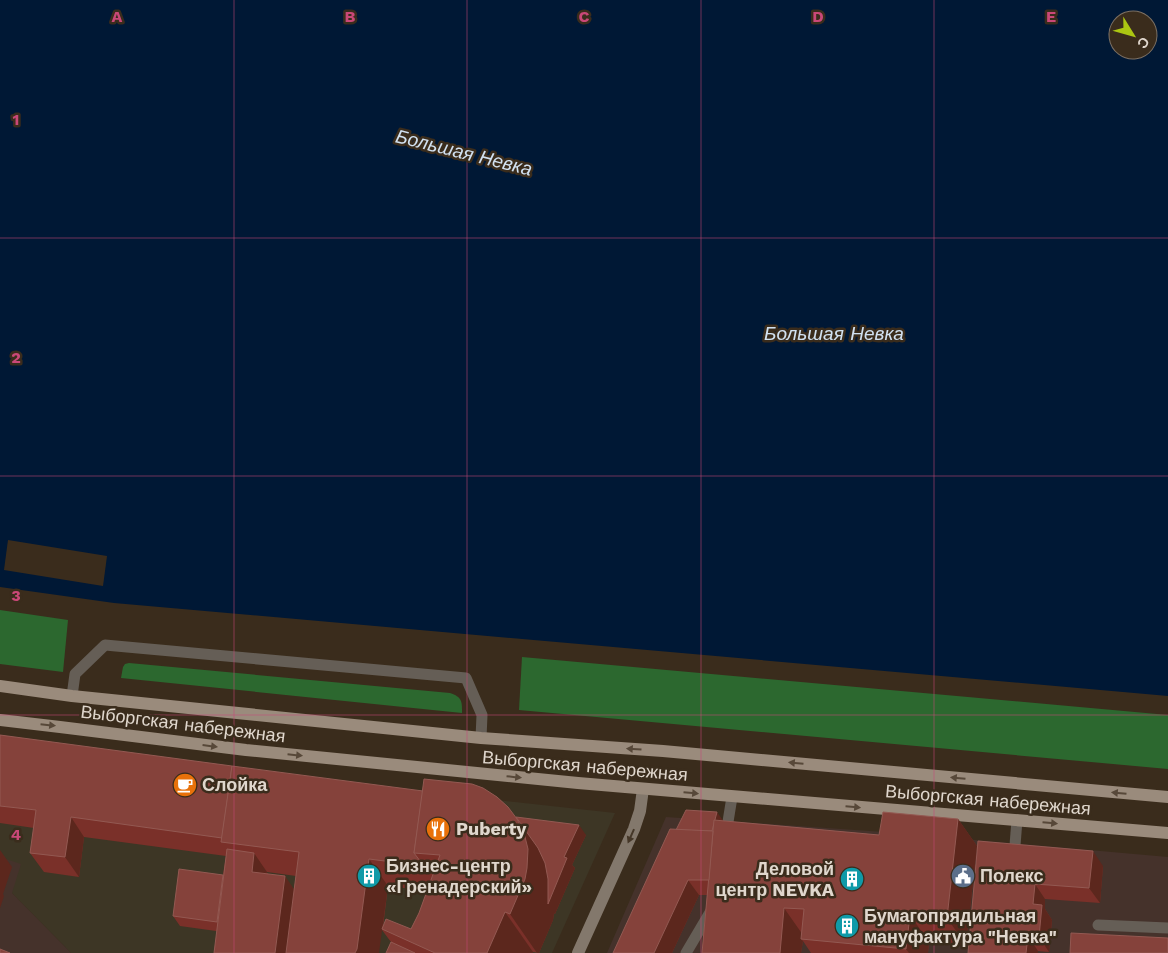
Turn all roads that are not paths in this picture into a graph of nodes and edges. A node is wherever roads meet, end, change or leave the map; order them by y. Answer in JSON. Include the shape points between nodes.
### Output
{"nodes":[{"id":1,"x":0,"y":686,"type":"edge"},
{"id":2,"x":72,"y":696,"type":"junction"},
{"id":3,"x":0,"y":720,"type":"edge"},
{"id":4,"x":481,"y":738,"type":"junction"},
{"id":5,"x":643,"y":789,"type":"junction"},
{"id":6,"x":732,"y":797,"type":"junction"},
{"id":7,"x":1168,"y":797,"type":"edge"},
{"id":8,"x":1017,"y":820,"type":"junction"},
{"id":9,"x":1168,"y":833,"type":"edge"},
{"id":10,"x":727,"y":841,"type":"edge"},
{"id":11,"x":1014,"y":858,"type":"edge"},
{"id":12,"x":714,"y":901,"type":"edge"},
{"id":13,"x":1098,"y":925,"type":"dead end"},
{"id":14,"x":1168,"y":928,"type":"edge"},
{"id":15,"x":578,"y":953,"type":"edge"},
{"id":16,"x":686,"y":953,"type":"edge"}],
"edges":[{"from":1,"to":2,"type":"main road","name":"Выборгская набережная"},
{"from":2,"to":4,"type":"main road","name":"Выборгская набережная"},
{"from":2,"to":4,"type":"lane","via":[[75,674],[105,645],[466,678],[482,715]]},
{"from":3,"to":5,"type":"main road","name":"Выборгская набережная","one_way":true,"via":[[246,750]]},
{"from":7,"to":4,"type":"main road","name":"Выборгская набережная","one_way":true,"via":[[662,751]]},
{"from":5,"to":6,"type":"main road","name":"Выборгская набережная","one_way":true},
{"from":5,"to":15,"type":"street","one_way":true,"via":[[634,828]]},
{"from":6,"to":8,"type":"main road","name":"Выборгская набережная","one_way":true},
{"from":6,"to":10,"type":"lane"},
{"from":8,"to":9,"type":"main road","name":"Выборгская набережная","one_way":true},
{"from":8,"to":11,"type":"lane"},
{"from":12,"to":16,"type":"lane","via":[[712,910]]},
{"from":13,"to":14,"type":"lane"}]}
